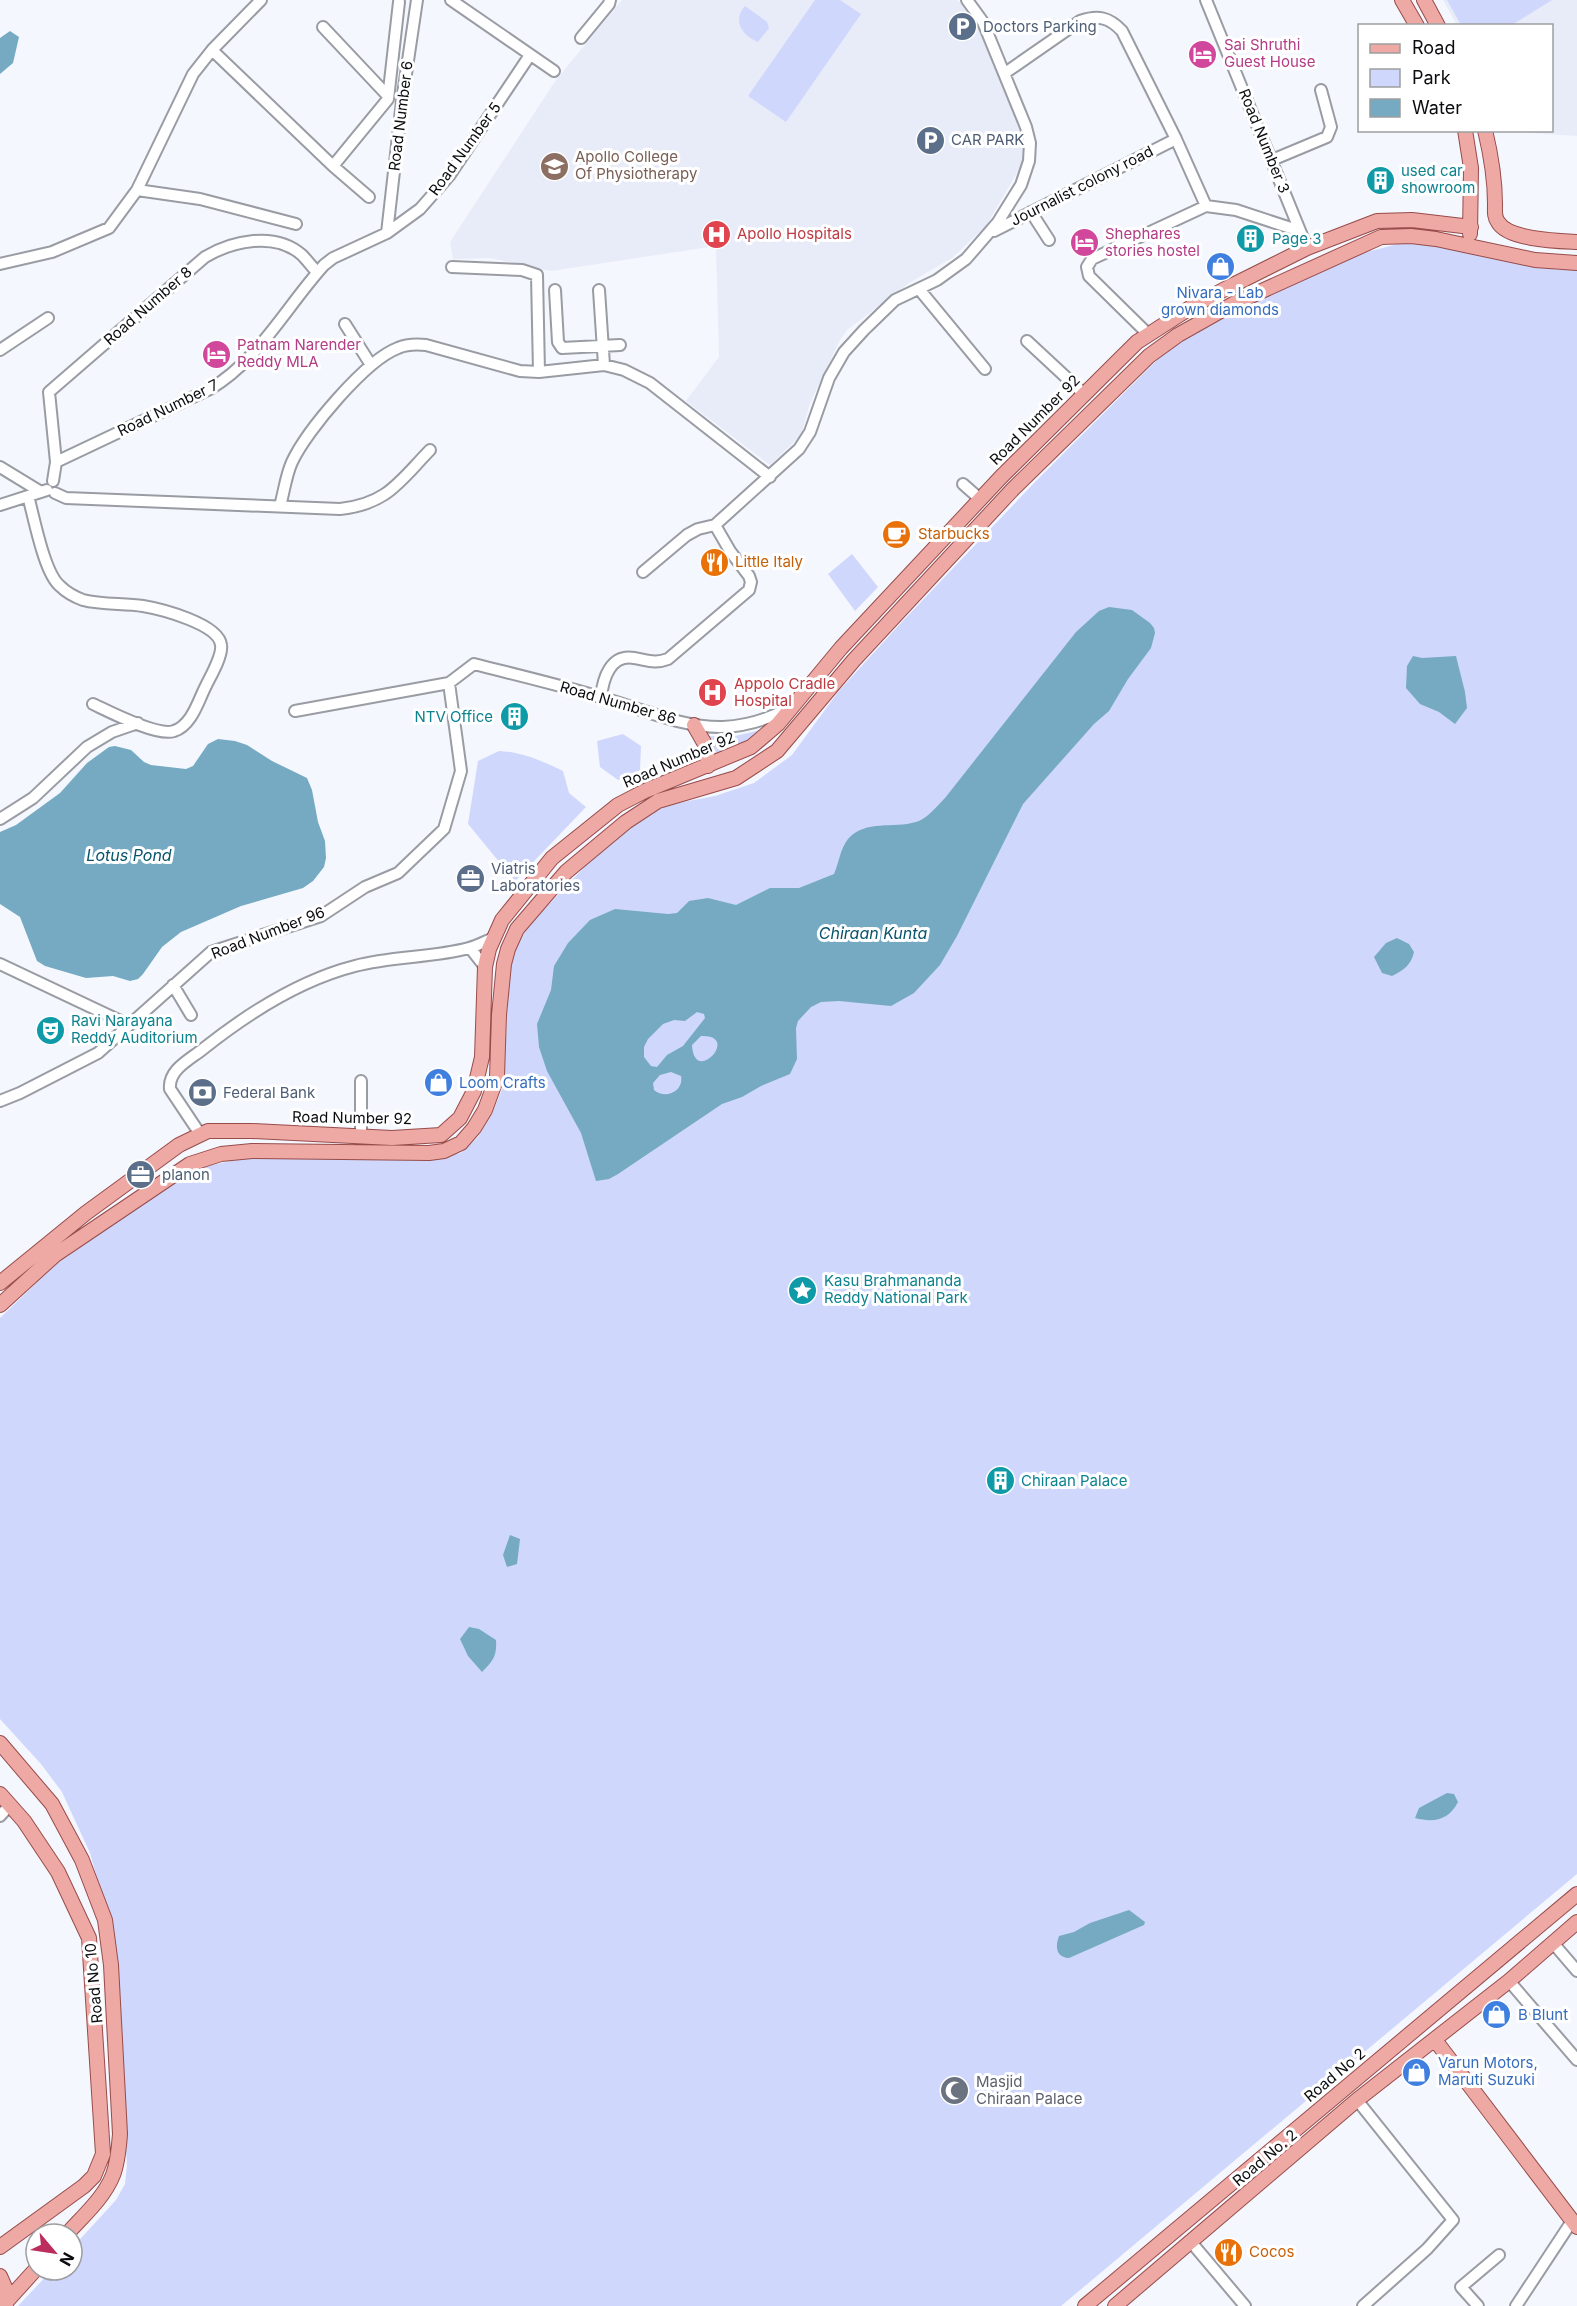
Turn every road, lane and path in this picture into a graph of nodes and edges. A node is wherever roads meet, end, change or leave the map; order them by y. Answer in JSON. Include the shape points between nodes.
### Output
{"nodes":[{"id":1,"x":261,"y":0,"type":"edge"},
{"id":2,"x":417,"y":0,"type":"edge"},
{"id":3,"x":451,"y":0,"type":"edge"},
{"id":4,"x":610,"y":0,"type":"edge"},
{"id":5,"x":967,"y":0,"type":"edge"},
{"id":6,"x":1206,"y":0,"type":"edge"},
{"id":7,"x":1402,"y":0,"type":"edge"},
{"id":8,"x":1424,"y":0,"type":"edge"},
{"id":9,"x":399,"y":2,"type":"dead end"},
{"id":10,"x":1416,"y":24,"type":"edge"},
{"id":11,"x":1437,"y":24,"type":"edge"},
{"id":12,"x":323,"y":27,"type":"dead end"},
{"id":13,"x":581,"y":38,"type":"dead end"},
{"id":14,"x":212,"y":50,"type":"junction"},
{"id":15,"x":530,"y":55,"type":"junction"},
{"id":16,"x":554,"y":71,"type":"dead end"},
{"id":17,"x":1005,"y":73,"type":"junction"},
{"id":18,"x":1321,"y":90,"type":"dead end"},
{"id":19,"x":388,"y":96,"type":"junction"},
{"id":20,"x":1465,"y":132,"type":"edge"},
{"id":21,"x":1485,"y":132,"type":"edge"},
{"id":22,"x":1176,"y":139,"type":"junction"},
{"id":23,"x":1272,"y":160,"type":"junction"},
{"id":24,"x":333,"y":166,"type":"junction"},
{"id":25,"x":137,"y":190,"type":"junction"},
{"id":26,"x":369,"y":196,"type":"dead end"},
{"id":27,"x":1206,"y":206,"type":"junction"},
{"id":28,"x":1031,"y":212,"type":"junction"},
{"id":29,"x":296,"y":224,"type":"dead end"},
{"id":30,"x":1465,"y":226,"type":"junction"},
{"id":31,"x":1300,"y":231,"type":"junction"},
{"id":32,"x":387,"y":233,"type":"junction"},
{"id":33,"x":988,"y":234,"type":"junction"},
{"id":34,"x":1049,"y":240,"type":"dead end"},
{"id":35,"x":1577,"y":242,"type":"edge"},
{"id":36,"x":1460,"y":243,"type":"junction"},
{"id":37,"x":1307,"y":248,"type":"junction"},
{"id":38,"x":1577,"y":263,"type":"edge"},
{"id":39,"x":0,"y":264,"type":"edge"},
{"id":40,"x":452,"y":267,"type":"dead end"},
{"id":41,"x":317,"y":272,"type":"junction"},
{"id":42,"x":919,"y":289,"type":"junction"},
{"id":43,"x":599,"y":290,"type":"dead end"},
{"id":44,"x":538,"y":302,"type":"junction"},
{"id":45,"x":48,"y":318,"type":"dead end"},
{"id":46,"x":345,"y":324,"type":"dead end"},
{"id":47,"x":1148,"y":334,"type":"junction"},
{"id":48,"x":1028,"y":341,"type":"dead end"},
{"id":49,"x":620,"y":345,"type":"dead end"},
{"id":50,"x":603,"y":347,"type":"junction"},
{"id":51,"x":0,"y":350,"type":"edge"},
{"id":52,"x":371,"y":365,"type":"junction"},
{"id":53,"x":604,"y":365,"type":"junction"},
{"id":54,"x":986,"y":369,"type":"dead end"},
{"id":55,"x":539,"y":372,"type":"junction"},
{"id":56,"x":1084,"y":394,"type":"junction"},
{"id":57,"x":430,"y":450,"type":"dead end"},
{"id":58,"x":57,"y":462,"type":"junction"},
{"id":59,"x":0,"y":467,"type":"edge"},
{"id":60,"x":770,"y":477,"type":"junction"},
{"id":61,"x":997,"y":481,"type":"junction"},
{"id":62,"x":963,"y":484,"type":"dead end"},
{"id":63,"x":49,"y":489,"type":"junction"},
{"id":64,"x":1011,"y":492,"type":"junction"},
{"id":65,"x":28,"y":496,"type":"junction"},
{"id":66,"x":980,"y":499,"type":"junction"},
{"id":67,"x":0,"y":505,"type":"edge"},
{"id":68,"x":280,"y":506,"type":"junction"},
{"id":69,"x":715,"y":525,"type":"junction"},
{"id":70,"x":643,"y":572,"type":"dead end"},
{"id":71,"x":449,"y":683,"type":"junction"},
{"id":72,"x":601,"y":697,"type":"junction"},
{"id":73,"x":93,"y":704,"type":"dead end"},
{"id":74,"x":792,"y":707,"type":"junction"},
{"id":75,"x":295,"y":711,"type":"dead end"},
{"id":76,"x":138,"y":723,"type":"junction"},
{"id":77,"x":694,"y":725,"type":"junction"},
{"id":78,"x":708,"y":766,"type":"junction"},
{"id":79,"x":0,"y":819,"type":"edge"},
{"id":80,"x":494,"y":938,"type":"junction"},
{"id":81,"x":470,"y":948,"type":"junction"},
{"id":82,"x":0,"y":964,"type":"edge"},
{"id":83,"x":485,"y":967,"type":"junction"},
{"id":84,"x":173,"y":986,"type":"junction"},
{"id":85,"x":191,"y":1015,"type":"dead end"},
{"id":86,"x":129,"y":1025,"type":"junction"},
{"id":87,"x":361,"y":1081,"type":"dead end"},
{"id":88,"x":0,"y":1101,"type":"edge"},
{"id":89,"x":200,"y":1134,"type":"junction"},
{"id":90,"x":361,"y":1137,"type":"junction"},
{"id":91,"x":86,"y":1213,"type":"junction"},
{"id":92,"x":96,"y":1227,"type":"junction"},
{"id":93,"x":0,"y":1283,"type":"edge"},
{"id":94,"x":0,"y":1305,"type":"edge"},
{"id":95,"x":0,"y":1743,"type":"edge"},
{"id":96,"x":0,"y":1794,"type":"edge"},
{"id":97,"x":10,"y":1805,"type":"junction"},
{"id":98,"x":0,"y":1816,"type":"edge"},
{"id":99,"x":1577,"y":1894,"type":"edge"},
{"id":100,"x":1577,"y":1922,"type":"edge"},
{"id":101,"x":1553,"y":1942,"type":"junction"},
{"id":102,"x":1577,"y":1971,"type":"edge"},
{"id":103,"x":1509,"y":1981,"type":"junction"},
{"id":104,"x":1435,"y":2040,"type":"junction"},
{"id":105,"x":1577,"y":2060,"type":"edge"},
{"id":106,"x":1357,"y":2100,"type":"junction"},
{"id":107,"x":94,"y":2176,"type":"junction"},
{"id":108,"x":108,"y":2185,"type":"junction"},
{"id":109,"x":77,"y":2222,"type":"edge"},
{"id":110,"x":1575,"y":2224,"type":"edge"},
{"id":111,"x":1191,"y":2242,"type":"junction"},
{"id":112,"x":0,"y":2247,"type":"edge"},
{"id":113,"x":1499,"y":2255,"type":"dead end"},
{"id":114,"x":0,"y":2276,"type":"edge"},
{"id":115,"x":25,"y":2282,"type":"edge"},
{"id":116,"x":6,"y":2304,"type":"edge"},
{"id":117,"x":1085,"y":2306,"type":"edge"},
{"id":118,"x":1115,"y":2306,"type":"edge"},
{"id":119,"x":1245,"y":2306,"type":"edge"},
{"id":120,"x":1363,"y":2306,"type":"edge"},
{"id":121,"x":1478,"y":2306,"type":"edge"},
{"id":122,"x":1516,"y":2306,"type":"edge"}],
"edges":[{"from":1,"to":14,"type":"street"},
{"from":2,"to":32,"type":"street","name":"Road Number 6"},
{"from":3,"to":15,"type":"street"},
{"from":4,"to":13,"type":"street"},
{"from":5,"to":17,"type":"street","via":[[983,22]]},
{"from":6,"to":23,"type":"street","name":"Road Number 3"},
{"from":7,"to":10,"type":"main road"},
{"from":8,"to":11,"type":"main road"},
{"from":9,"to":19,"type":"street"},
{"from":12,"to":19,"type":"street"},
{"from":14,"to":24,"type":"street"},
{"from":14,"to":25,"type":"street","via":[[193,74]]},
{"from":15,"to":16,"type":"street"},
{"from":15,"to":32,"type":"street","name":"Road Number 5","via":[[449,176],[420,209]]},
{"from":17,"to":22,"type":"street","via":[[1080,21],[1103,17],[1122,31]]},
{"from":17,"to":33,"type":"street","via":[[1026,127],[1029,161],[1021,185]]},
{"from":18,"to":23,"type":"street","via":[[1331,128],[1327,137]]},
{"from":19,"to":24,"type":"street"},
{"from":20,"to":30,"type":"main road","via":[[1471,168]]},
{"from":21,"to":35,"type":"main road","via":[[1494,174],[1497,221],[1515,234]]},
{"from":22,"to":27,"type":"street"},
{"from":22,"to":28,"type":"street","name":"Journalist colony road"},
{"from":23,"to":31,"type":"street","name":"Road Number 3"},
{"from":24,"to":26,"type":"street"},
{"from":25,"to":29,"type":"street","via":[[200,199]]},
{"from":25,"to":39,"type":"street","via":[[109,228],[52,252]]},
{"from":27,"to":31,"type":"street","via":[[1236,210]]},
{"from":27,"to":47,"type":"street","via":[[1092,259],[1087,267],[1089,276]]},
{"from":28,"to":33,"type":"street","name":"Journalist colony road"},
{"from":28,"to":34,"type":"street"},
{"from":30,"to":36,"type":"main road"},
{"from":30,"to":37,"type":"main road","name":"Road Number 92","via":[[1377,220]]},
{"from":31,"to":37,"type":"street","name":"Road Number 3"},
{"from":32,"to":41,"type":"street","name":"Road Number 7","via":[[333,258]]},
{"from":33,"to":42,"type":"street","via":[[966,259]]},
{"from":36,"to":38,"type":"main road","name":"Road Number 92","via":[[1535,260]]},
{"from":36,"to":64,"type":"main road","name":"Road Number 92","via":[[1411,236],[1381,237],[1202,320],[1149,356]]},
{"from":37,"to":47,"type":"main road","name":"Road Number 92","via":[[1193,306]]},
{"from":40,"to":44,"type":"street","via":[[522,270],[537,275]]},
{"from":41,"to":58,"type":"street","name":"Road Number 7","via":[[257,349],[228,379]]},
{"from":41,"to":58,"type":"street","name":"Road Number 8","via":[[301,254],[284,244],[240,242],[205,257],[49,392]]},
{"from":42,"to":54,"type":"street"},
{"from":42,"to":60,"type":"street","via":[[895,300],[844,352],[810,432],[799,449]]},
{"from":43,"to":50,"type":"street"},
{"from":44,"to":50,"type":"street","via":[[556,295],[560,346]]},
{"from":44,"to":55,"type":"street"},
{"from":45,"to":51,"type":"street"},
{"from":46,"to":52,"type":"street"},
{"from":47,"to":56,"type":"main road","name":"Road Number 92"},
{"from":48,"to":56,"type":"street"},
{"from":49,"to":50,"type":"street"},
{"from":50,"to":53,"type":"street"},
{"from":52,"to":55,"type":"street","via":[[396,348],[418,344],[520,371]]},
{"from":52,"to":68,"type":"street","via":[[326,410],[292,462]]},
{"from":53,"to":55,"type":"street"},
{"from":53,"to":60,"type":"street","via":[[650,383]]},
{"from":56,"to":61,"type":"main road","name":"Road Number 92"},
{"from":57,"to":68,"type":"street","via":[[389,492],[373,502],[340,509]]},
{"from":58,"to":63,"type":"street"},
{"from":59,"to":63,"type":"street"},
{"from":60,"to":69,"type":"street"},
{"from":61,"to":64,"type":"main road"},
{"from":61,"to":66,"type":"main road","name":"Road Number 92"},
{"from":62,"to":66,"type":"street"},
{"from":63,"to":65,"type":"street"},
{"from":63,"to":68,"type":"street","via":[[66,498]]},
{"from":64,"to":92,"type":"main road","name":"Road Number 92","via":[[854,660],[777,751],[736,778],[658,801],[626,822],[566,872],[517,929],[504,964],[497,1077],[480,1119],[461,1143],[429,1153],[252,1150],[220,1154],[190,1164]]},
{"from":65,"to":67,"type":"street"},
{"from":65,"to":76,"type":"street","via":[[48,569],[58,585],[85,600],[144,606],[178,615],[211,630],[220,639],[221,652],[185,725],[171,733]]},
{"from":66,"to":74,"type":"main road","name":"Road Number 92"},
{"from":69,"to":70,"type":"street","via":[[687,535]]},
{"from":69,"to":72,"type":"street","via":[[749,576],[748,590],[668,659],[653,663],[632,657],[616,661],[603,681]]},
{"from":71,"to":72,"type":"street","name":"Road Number 86","via":[[474,664]]},
{"from":71,"to":75,"type":"street"},
{"from":71,"to":84,"type":"street","name":"Road Number 96","via":[[461,771],[444,829],[398,873],[365,887],[321,916],[212,952]]},
{"from":72,"to":77,"type":"street","name":"Road Number 86"},
{"from":73,"to":76,"type":"street"},
{"from":74,"to":77,"type":"street","name":"Road Number 86","via":[[771,718],[746,724]]},
{"from":74,"to":78,"type":"main road","name":"Road Number 92","via":[[751,747]]},
{"from":76,"to":79,"type":"street","via":[[87,747],[33,798]]},
{"from":77,"to":78,"type":"main road","via":[[706,746]]},
{"from":78,"to":80,"type":"main road","name":"Road Number 92","via":[[618,805],[566,845],[502,920]]},
{"from":80,"to":81,"type":"street"},
{"from":80,"to":83,"type":"main road","name":"Road Number 92"},
{"from":81,"to":83,"type":"street"},
{"from":81,"to":89,"type":"street","via":[[356,965],[298,988],[223,1033],[175,1071],[169,1082]]},
{"from":82,"to":86,"type":"street"},
{"from":83,"to":90,"type":"main road","name":"Road Number 92","via":[[482,1057],[474,1091],[459,1118],[441,1135]]},
{"from":84,"to":85,"type":"street"},
{"from":84,"to":86,"type":"street","name":"Road Number 96"},
{"from":86,"to":88,"type":"street","name":"Road Number 96","via":[[98,1053]]},
{"from":87,"to":90,"type":"street"},
{"from":89,"to":90,"type":"main road","name":"Road Number 92","via":[[230,1131]]},
{"from":89,"to":91,"type":"main road","name":"Road Number 92","via":[[179,1144]]},
{"from":91,"to":92,"type":"main road"},
{"from":91,"to":93,"type":"main road","name":"Road Number 92"},
{"from":92,"to":94,"type":"main road","name":"Road Number 92","via":[[55,1255]]},
{"from":95,"to":108,"type":"main road","name":"Road No 10","via":[[52,1804],[82,1860],[105,1920],[120,2134],[114,2174]]},
{"from":96,"to":97,"type":"main road","name":"Road No 10"},
{"from":97,"to":98,"type":"street"},
{"from":97,"to":107,"type":"main road","name":"Road No 10","via":[[58,1872],[89,1938],[103,2154]]},
{"from":99,"to":117,"type":"main road","name":"Road No 2"},
{"from":100,"to":101,"type":"main road","name":"Road No. 2"},
{"from":101,"to":102,"type":"street"},
{"from":101,"to":103,"type":"main road","name":"Road No. 2"},
{"from":103,"to":104,"type":"main road","name":"Road No. 2"},
{"from":103,"to":105,"type":"street"},
{"from":104,"to":106,"type":"main road","name":"Road No. 2"},
{"from":104,"to":110,"type":"main road"},
{"from":106,"to":111,"type":"main road","name":"Road No. 2"},
{"from":106,"to":120,"type":"street","via":[[1453,2220]]},
{"from":107,"to":108,"type":"main road"},
{"from":107,"to":112,"type":"main road"},
{"from":108,"to":109,"type":"main road","name":"Road No 10"},
{"from":110,"to":122,"type":"street"},
{"from":111,"to":118,"type":"main road","name":"Road No. 2"},
{"from":111,"to":119,"type":"street"},
{"from":113,"to":121,"type":"street","via":[[1461,2287]]},
{"from":114,"to":116,"type":"main road","via":[[7,2292]]},
{"from":115,"to":116,"type":"main road"}]}
